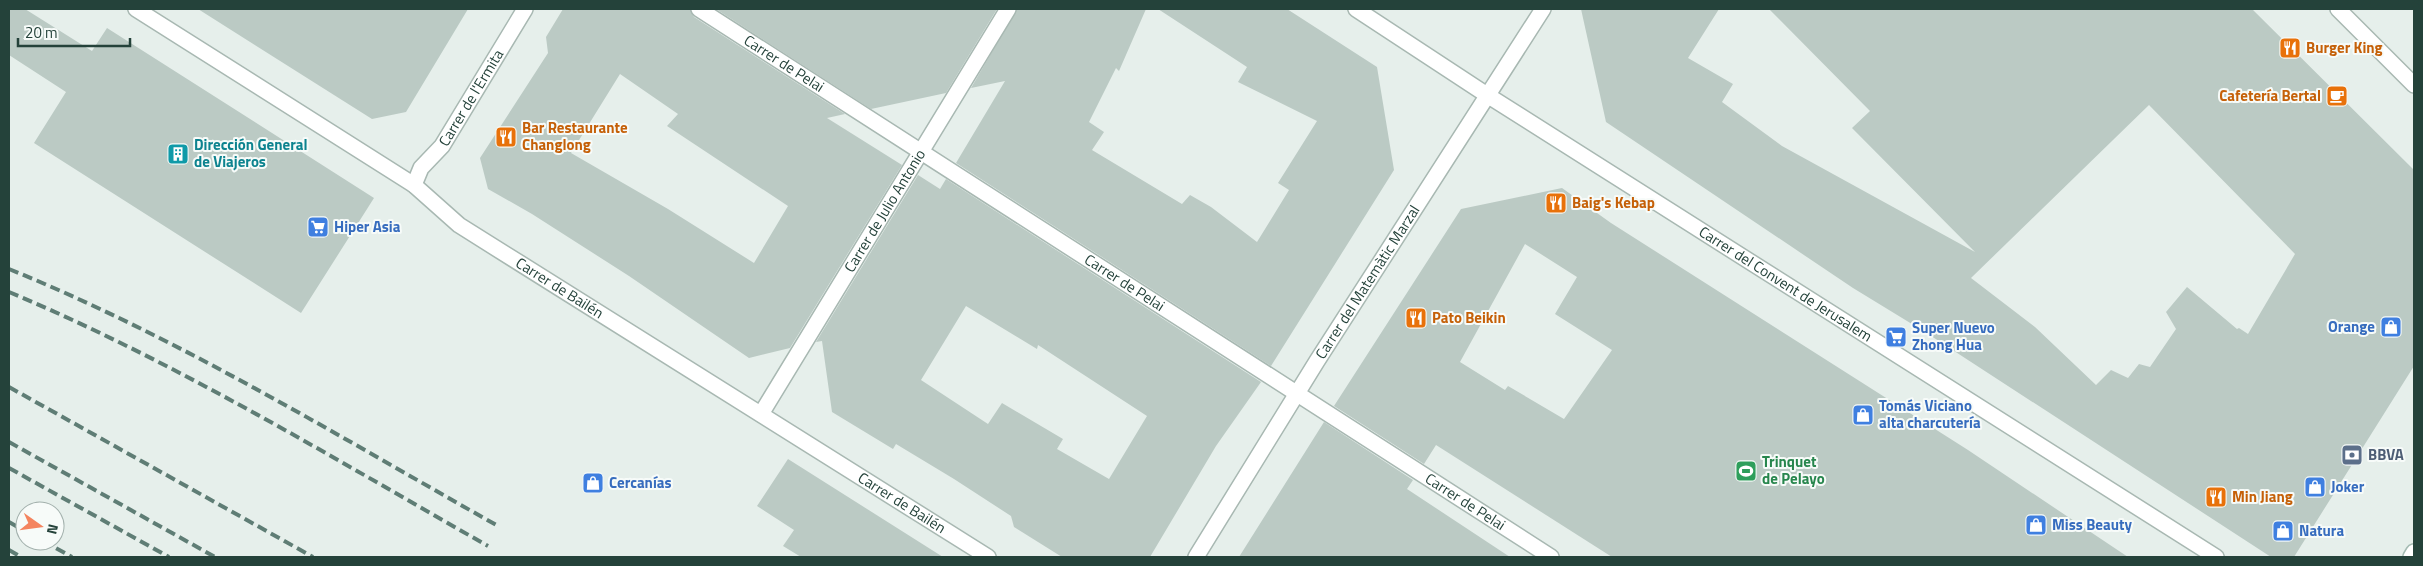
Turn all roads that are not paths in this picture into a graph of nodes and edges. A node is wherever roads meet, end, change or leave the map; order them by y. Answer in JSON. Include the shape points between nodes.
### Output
{"nodes":[{"id":1,"x":136,"y":9,"type":"edge"},
{"id":2,"x":525,"y":9,"type":"edge"},
{"id":3,"x":699,"y":9,"type":"edge"},
{"id":4,"x":1008,"y":9,"type":"edge"},
{"id":5,"x":1356,"y":9,"type":"edge"},
{"id":6,"x":1543,"y":9,"type":"edge"},
{"id":7,"x":2338,"y":9,"type":"edge"},
{"id":8,"x":2414,"y":85,"type":"edge"},
{"id":9,"x":1487,"y":95,"type":"junction"},
{"id":10,"x":921,"y":152,"type":"junction"},
{"id":11,"x":414,"y":185,"type":"junction"},
{"id":12,"x":1295,"y":394,"type":"junction"},
{"id":13,"x":761,"y":414,"type":"junction"},
{"id":14,"x":2414,"y":552,"type":"edge"},
{"id":15,"x":988,"y":557,"type":"edge"},
{"id":16,"x":1196,"y":557,"type":"edge"},
{"id":17,"x":1550,"y":557,"type":"edge"},
{"id":18,"x":2216,"y":557,"type":"edge"},
{"id":19,"x":2411,"y":557,"type":"edge"}],
"edges":[{"from":1,"to":11,"type":"street","name":"Carrer de Bailén"},
{"from":2,"to":11,"type":"street","name":"Carrer de l'Ermita","via":[[442,146],[421,168]]},
{"from":3,"to":10,"type":"street","name":"Carrer de Pelai"},
{"from":4,"to":10,"type":"street","name":"Carrer de Julio Antonio"},
{"from":5,"to":9,"type":"street","name":"Carrer del Convent de Jerusalem"},
{"from":6,"to":9,"type":"street","name":"Carrer del Matemàtic Marzal"},
{"from":7,"to":8,"type":"street"},
{"from":9,"to":12,"type":"street","name":"Carrer del Matemàtic Marzal"},
{"from":9,"to":18,"type":"street","name":"Carrer del Convent de Jerusalem"},
{"from":10,"to":12,"type":"street","name":"Carrer de Pelai"},
{"from":10,"to":13,"type":"street","name":"Carrer de Julio Antonio"},
{"from":11,"to":13,"type":"street","name":"Carrer de Bailén","via":[[460,225]]},
{"from":12,"to":16,"type":"street","name":"Carrer del Matemàtic Marzal"},
{"from":12,"to":17,"type":"street","name":"Carrer de Pelai"},
{"from":13,"to":15,"type":"street","name":"Carrer de Bailén"},
{"from":14,"to":19,"type":"street"}]}
